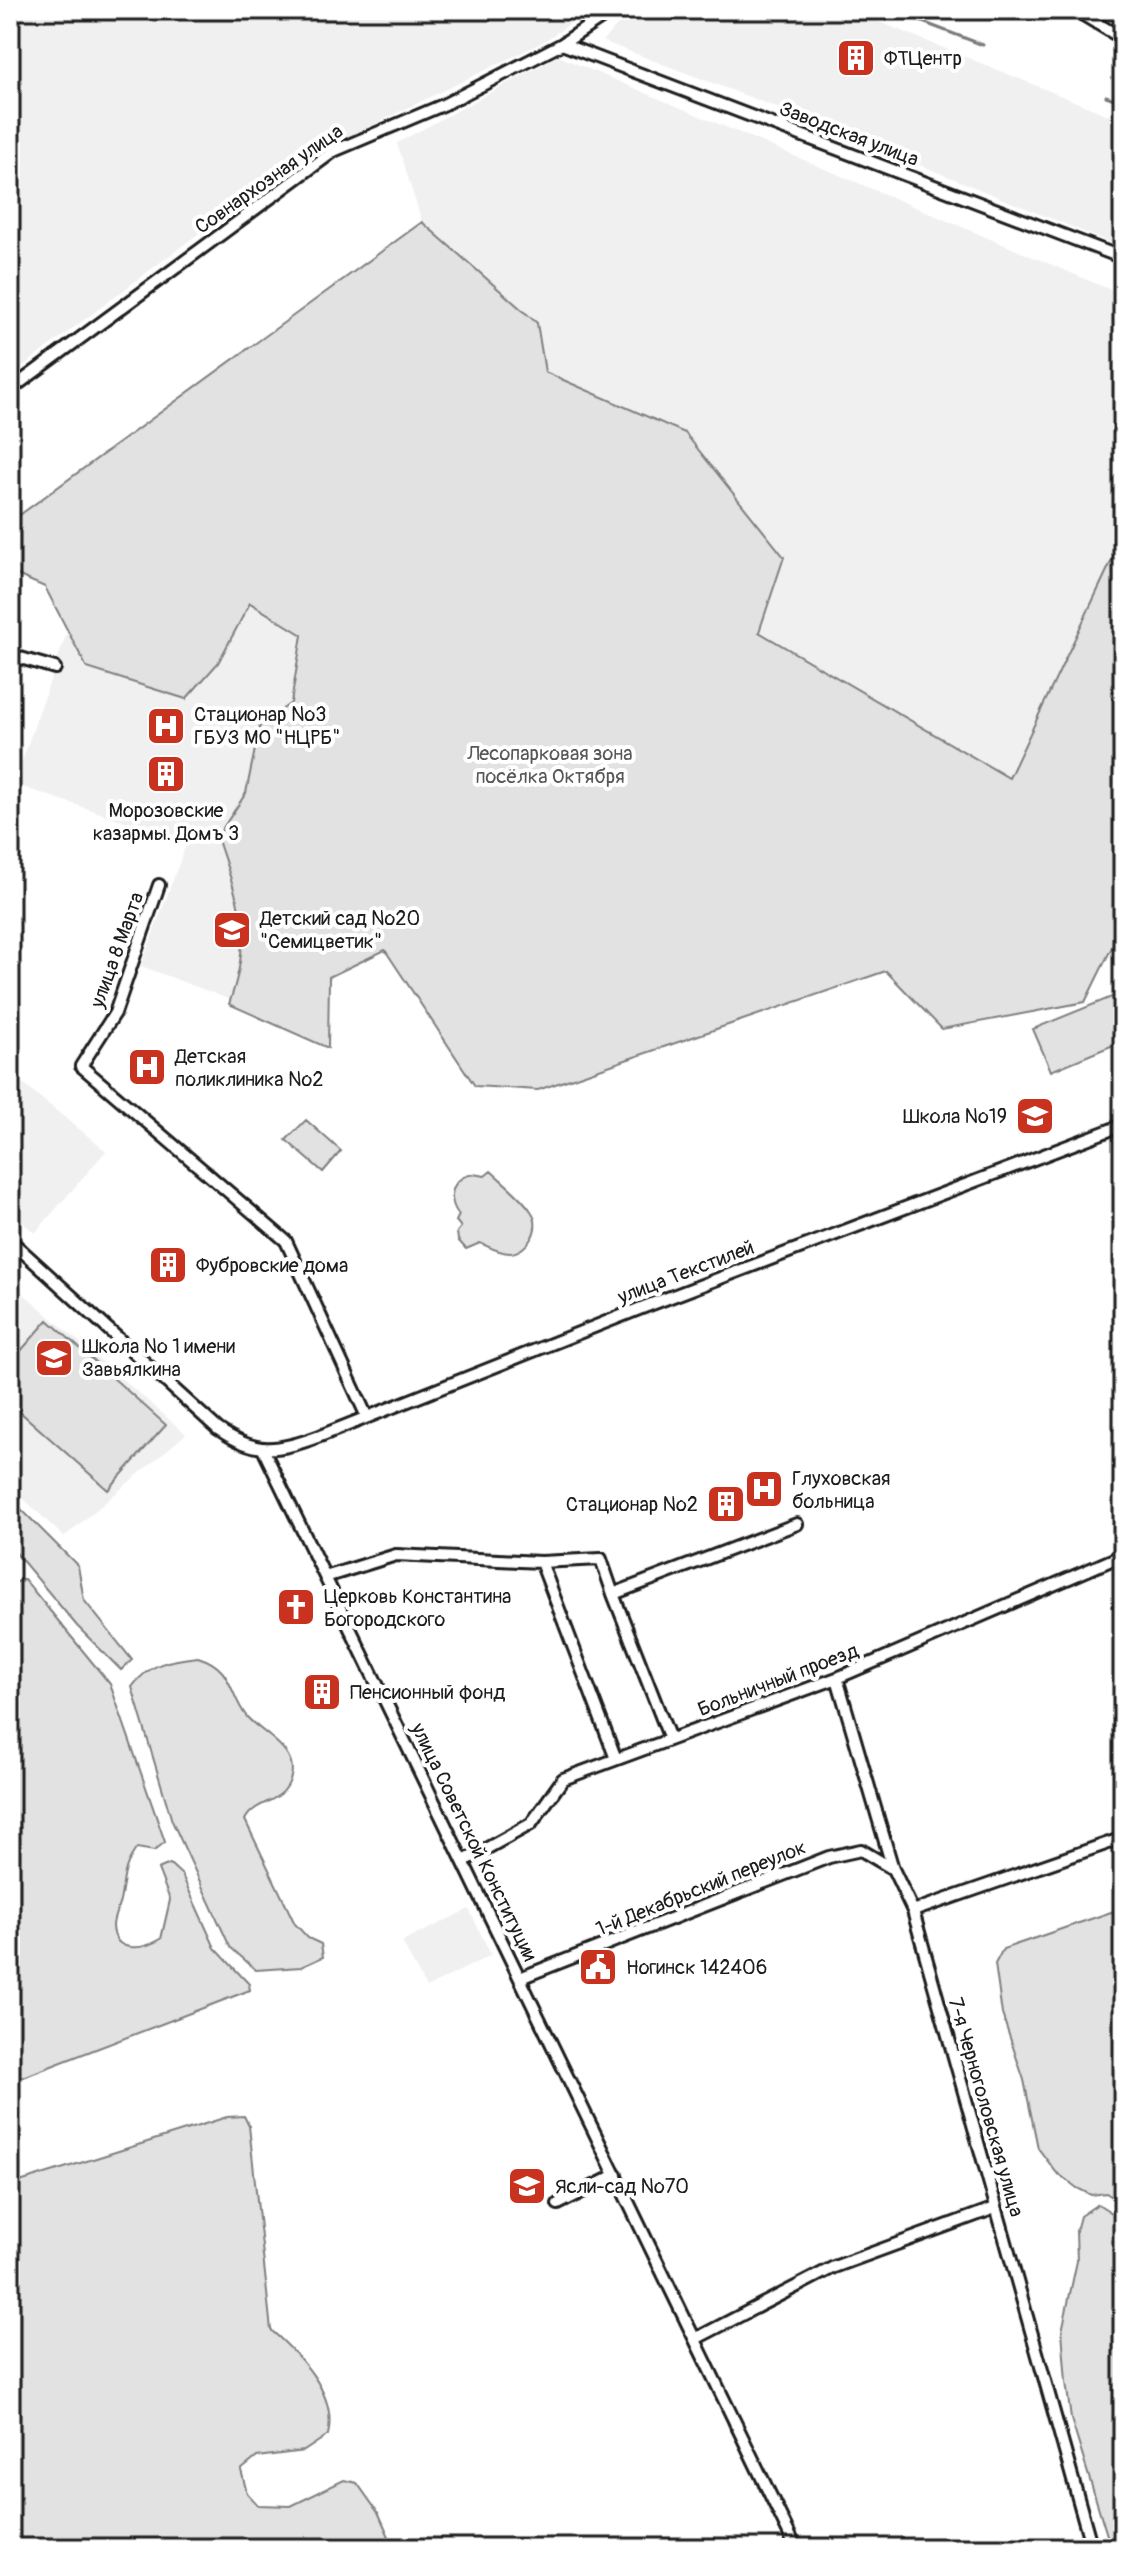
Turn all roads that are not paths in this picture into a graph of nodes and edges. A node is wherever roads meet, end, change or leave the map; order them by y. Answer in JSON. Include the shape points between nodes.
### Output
{"nodes":[{"id":1,"x":613,"y":10,"type":"edge"},
{"id":2,"x":1075,"y":10,"type":"edge"},
{"id":3,"x":1123,"y":39,"type":"edge"},
{"id":4,"x":562,"y":44,"type":"junction"},
{"id":5,"x":1123,"y":258,"type":"edge"},
{"id":6,"x":10,"y":390,"type":"edge"},
{"id":7,"x":10,"y":655,"type":"edge"},
{"id":8,"x":55,"y":668,"type":"dead end"},
{"id":9,"x":159,"y":885,"type":"dead end"},
{"id":10,"x":1123,"y":1125,"type":"edge"},
{"id":11,"x":10,"y":1240,"type":"edge"},
{"id":12,"x":367,"y":1417,"type":"junction"},
{"id":13,"x":263,"y":1449,"type":"junction"},
{"id":14,"x":797,"y":1524,"type":"dead end"},
{"id":15,"x":1123,"y":1555,"type":"edge"},
{"id":16,"x":541,"y":1562,"type":"junction"},
{"id":17,"x":325,"y":1577,"type":"junction"},
{"id":18,"x":613,"y":1594,"type":"junction"},
{"id":19,"x":837,"y":1678,"type":"junction"},
{"id":20,"x":670,"y":1739,"type":"junction"},
{"id":21,"x":616,"y":1759,"type":"junction"},
{"id":22,"x":1123,"y":1838,"type":"edge"},
{"id":23,"x":464,"y":1861,"type":"junction"},
{"id":24,"x":893,"y":1869,"type":"junction"},
{"id":25,"x":913,"y":1911,"type":"junction"},
{"id":26,"x":520,"y":1978,"type":"junction"},
{"id":27,"x":616,"y":2175,"type":"junction"},
{"id":28,"x":558,"y":2204,"type":"dead end"},
{"id":29,"x":995,"y":2208,"type":"junction"},
{"id":30,"x":695,"y":2339,"type":"junction"},
{"id":31,"x":796,"y":2548,"type":"edge"},
{"id":32,"x":1092,"y":2548,"type":"edge"}],
"edges":[{"from":1,"to":4,"type":"street","name":"Совнархозная улица"},
{"from":2,"to":3,"type":"street"},
{"from":4,"to":5,"type":"street","name":"Заводская улица"},
{"from":4,"to":6,"type":"street","name":"Совнархозная улица","via":[[443,105],[334,151]]},
{"from":7,"to":8,"type":"street"},
{"from":9,"to":12,"type":"street","name":"улица 8 Марта","via":[[115,1013],[81,1066],[286,1241]]},
{"from":10,"to":12,"type":"street","name":"улица Текстилей"},
{"from":11,"to":13,"type":"street","via":[[218,1429],[243,1445]]},
{"from":12,"to":13,"type":"street","name":"улица Текстилей","via":[[301,1443]]},
{"from":13,"to":17,"type":"street","name":"улица Советской Конституции"},
{"from":14,"to":18,"type":"street"},
{"from":15,"to":19,"type":"street","name":"Больничный проезд"},
{"from":16,"to":17,"type":"street","via":[[396,1555]]},
{"from":16,"to":18,"type":"street","via":[[601,1559]]},
{"from":16,"to":21,"type":"street"},
{"from":17,"to":23,"type":"street","name":"улица Советской Конституции"},
{"from":18,"to":20,"type":"street"},
{"from":19,"to":20,"type":"street","name":"Больничный проезд"},
{"from":19,"to":24,"type":"street","name":"7-я Черноголовская улица"},
{"from":20,"to":21,"type":"street","name":"Больничный проезд"},
{"from":21,"to":23,"type":"street","name":"Больничный проезд","via":[[563,1779],[531,1824]]},
{"from":22,"to":25,"type":"street"},
{"from":23,"to":26,"type":"street","name":"улица Советской Конституции"},
{"from":24,"to":25,"type":"street","name":"7-я Черноголовская улица"},
{"from":24,"to":26,"type":"street","name":"1-й Декабрьский переулок","via":[[861,1850],[829,1857]]},
{"from":25,"to":29,"type":"street","name":"7-я Черноголовская улица"},
{"from":26,"to":27,"type":"street","name":"улица Советской Конституции"},
{"from":27,"to":28,"type":"street"},
{"from":27,"to":30,"type":"street","name":"улица Советской Конституции"},
{"from":29,"to":30,"type":"street","via":[[834,2267]]},
{"from":29,"to":32,"type":"street","name":"7-я Черноголовская улица"},
{"from":30,"to":31,"type":"street","name":"улица Советской Конституции"}]}
